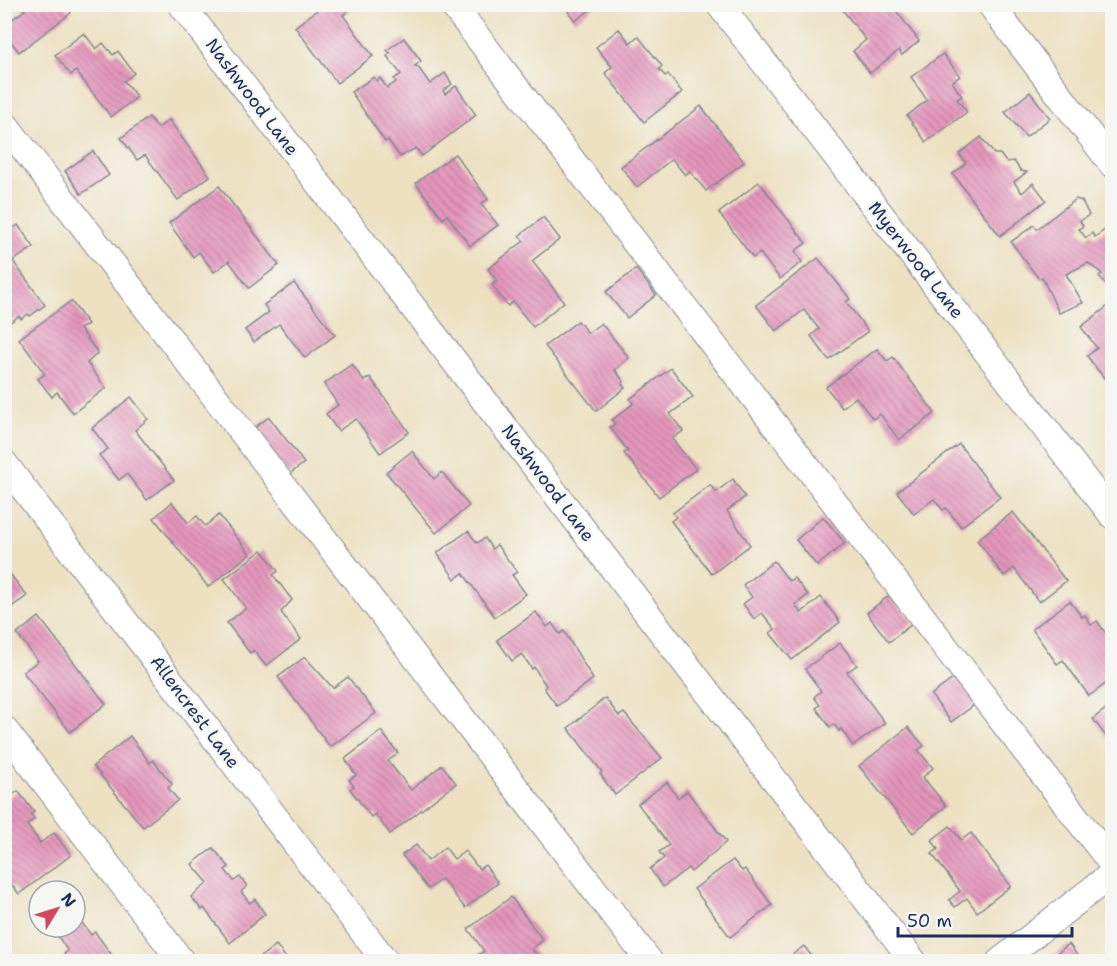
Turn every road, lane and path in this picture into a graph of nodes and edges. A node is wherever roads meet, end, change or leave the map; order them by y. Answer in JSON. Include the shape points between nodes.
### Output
{"nodes":[{"id":1,"x":182,"y":4,"type":"edge"},
{"id":2,"x":452,"y":4,"type":"edge"},
{"id":3,"x":719,"y":4,"type":"edge"},
{"id":4,"x":990,"y":4,"type":"edge"},
{"id":5,"x":4,"y":123,"type":"edge"},
{"id":6,"x":1113,"y":164,"type":"edge"},
{"id":7,"x":4,"y":463,"type":"edge"},
{"id":8,"x":1113,"y":515,"type":"edge"},
{"id":9,"x":4,"y":729,"type":"edge"},
{"id":10,"x":1113,"y":864,"type":"edge"},
{"id":11,"x":1113,"y":874,"type":"edge"},
{"id":12,"x":182,"y":962,"type":"edge"},
{"id":13,"x":386,"y":962,"type":"edge"},
{"id":14,"x":650,"y":962,"type":"edge"},
{"id":15,"x":914,"y":962,"type":"edge"},
{"id":16,"x":999,"y":962,"type":"edge"}],
"edges":[{"from":1,"to":15,"type":"street","name":"Nashwood Lane"},
{"from":2,"to":10,"type":"street"},
{"from":3,"to":8,"type":"street","name":"Myerwood Lane"},
{"from":4,"to":6,"type":"street"},
{"from":5,"to":14,"type":"street"},
{"from":7,"to":13,"type":"street","name":"Allencrest Lane"},
{"from":9,"to":12,"type":"street"},
{"from":11,"to":16,"type":"street"}]}
